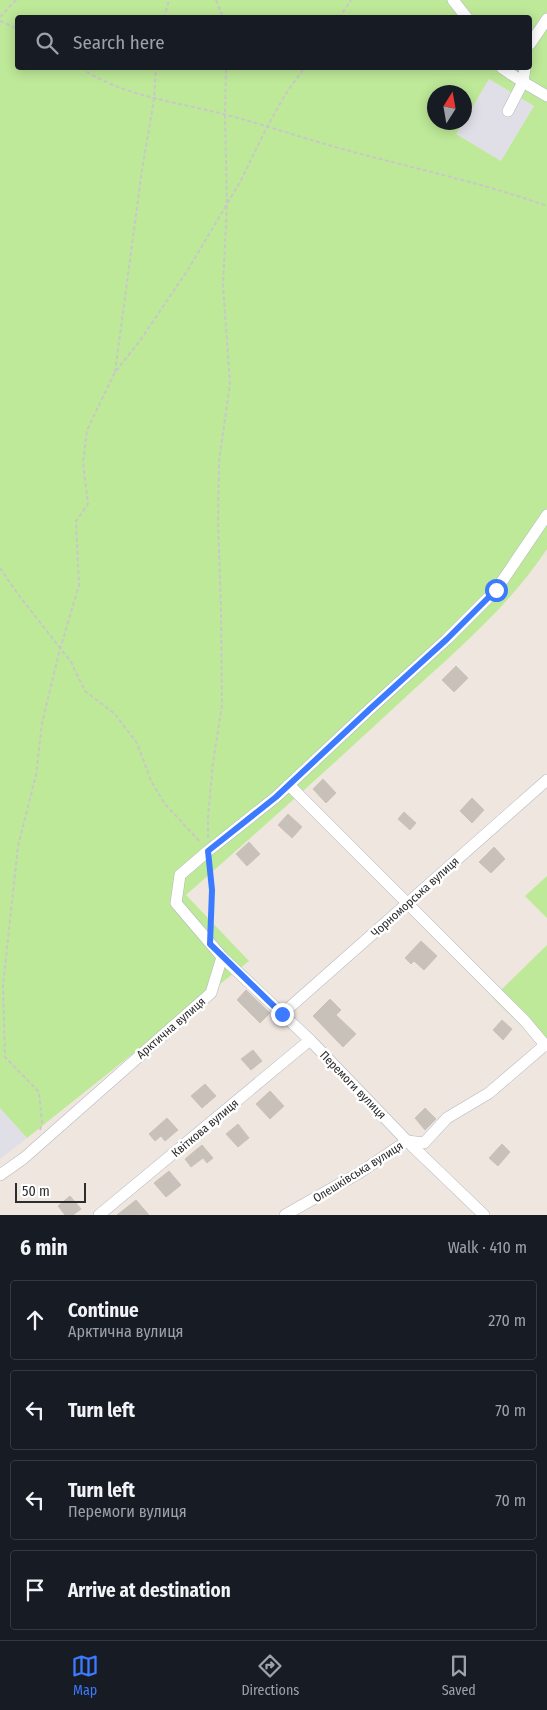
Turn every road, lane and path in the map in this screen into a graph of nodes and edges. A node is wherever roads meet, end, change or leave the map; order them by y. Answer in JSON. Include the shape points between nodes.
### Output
{"nodes":[{"id":1,"x":16,"y":0,"type":"edge"},
{"id":2,"x":169,"y":0,"type":"edge"},
{"id":3,"x":216,"y":0,"type":"edge"},
{"id":4,"x":351,"y":0,"type":"edge"},
{"id":5,"x":453,"y":0,"type":"edge"},
{"id":6,"x":165,"y":15,"type":"edge"},
{"id":7,"x":222,"y":15,"type":"edge"},
{"id":8,"x":341,"y":15,"type":"edge"},
{"id":9,"x":465,"y":15,"type":"edge"},
{"id":10,"x":0,"y":17,"type":"edge"},
{"id":11,"x":547,"y":19,"type":"edge"},
{"id":12,"x":0,"y":21,"type":"edge"},
{"id":13,"x":15,"y":28,"type":"edge"},
{"id":14,"x":532,"y":41,"type":"edge"},
{"id":15,"x":84,"y":70,"type":"edge"},
{"id":16,"x":156,"y":70,"type":"edge"},
{"id":17,"x":226,"y":70,"type":"edge"},
{"id":18,"x":303,"y":70,"type":"edge"},
{"id":19,"x":505,"y":70,"type":"edge"},
{"id":20,"x":525,"y":70,"type":"edge"},
{"id":21,"x":523,"y":82,"type":"junction"},
{"id":22,"x":547,"y":96,"type":"edge"},
{"id":23,"x":154,"y":99,"type":"junction"},
{"id":24,"x":508,"y":110,"type":"dead end"},
{"id":25,"x":225,"y":115,"type":"junction"},
{"id":26,"x":267,"y":127,"type":"junction"},
{"id":27,"x":226,"y":205,"type":"junction"},
{"id":28,"x":547,"y":206,"type":"edge"},
{"id":29,"x":115,"y":372,"type":"junction"},
{"id":30,"x":547,"y":516,"type":"edge"},
{"id":31,"x":0,"y":568,"type":"edge"},
{"id":32,"x":61,"y":648,"type":"junction"},
{"id":33,"x":547,"y":780,"type":"edge"},
{"id":34,"x":289,"y":785,"type":"junction"},
{"id":35,"x":208,"y":851,"type":"junction"},
{"id":36,"x":408,"y":904,"type":"junction"},
{"id":37,"x":210,"y":944,"type":"junction"},
{"id":38,"x":222,"y":957,"type":"junction"},
{"id":39,"x":282,"y":1014,"type":"junction"},
{"id":40,"x":310,"y":1040,"type":"junction"},
{"id":41,"x":546,"y":1046,"type":"edge"},
{"id":42,"x":39,"y":1132,"type":"dead end"},
{"id":43,"x":407,"y":1141,"type":"junction"},
{"id":44,"x":0,"y":1175,"type":"edge"},
{"id":45,"x":99,"y":1215,"type":"edge"},
{"id":46,"x":285,"y":1215,"type":"edge"},
{"id":47,"x":484,"y":1215,"type":"edge"}],
"edges":[{"from":1,"to":10,"type":"path"},
{"from":2,"to":6,"type":"path"},
{"from":3,"to":7,"type":"path"},
{"from":4,"to":8,"type":"path"},
{"from":5,"to":9,"type":"lane"},
{"from":11,"to":14,"type":"lane"},
{"from":12,"to":13,"type":"path"},
{"from":15,"to":23,"type":"path","via":[[95,78]]},
{"from":16,"to":23,"type":"path"},
{"from":17,"to":25,"type":"path"},
{"from":18,"to":26,"type":"path"},
{"from":19,"to":21,"type":"lane"},
{"from":20,"to":21,"type":"lane"},
{"from":21,"to":22,"type":"lane"},
{"from":21,"to":24,"type":"lane"},
{"from":23,"to":25,"type":"path"},
{"from":23,"to":29,"type":"path"},
{"from":25,"to":26,"type":"path"},
{"from":25,"to":27,"type":"path"},
{"from":26,"to":27,"type":"path"},
{"from":26,"to":28,"type":"path"},
{"from":27,"to":29,"type":"path","via":[[190,268]]},
{"from":27,"to":35,"type":"path","via":[[223,285],[230,384],[220,461],[218,522],[222,705],[212,772]]},
{"from":29,"to":32,"type":"path","via":[[87,430],[83,463],[88,504],[76,521],[79,585]]},
{"from":30,"to":34,"type":"lane","via":[[496,590]]},
{"from":31,"to":32,"type":"path"},
{"from":32,"to":35,"type":"path","via":[[85,691],[115,714],[137,743],[151,781],[165,804]]},
{"from":32,"to":42,"type":"path","via":[[42,723],[36,775],[18,846],[3,986],[5,1057],[39,1092],[42,1123]]},
{"from":33,"to":36,"type":"lane","name":"Чорноморська вулиця"},
{"from":34,"to":35,"type":"lane"},
{"from":34,"to":36,"type":"lane"},
{"from":35,"to":37,"type":"path","via":[[212,890]]},
{"from":35,"to":37,"type":"lane","via":[[180,875],[176,903]]},
{"from":36,"to":39,"type":"lane","name":"Чорноморська вулиця"},
{"from":36,"to":41,"type":"lane"},
{"from":37,"to":38,"type":"lane"},
{"from":38,"to":39,"type":"lane","name":"Перемоги вулиця"},
{"from":38,"to":44,"type":"lane","name":"Арктична вулиця","via":[[211,993],[24,1158]]},
{"from":39,"to":40,"type":"lane","name":"Перемоги вулиця"},
{"from":40,"to":43,"type":"lane","name":"Перемоги вулиця"},
{"from":40,"to":45,"type":"lane","name":"Квіткова вулиця"},
{"from":41,"to":43,"type":"lane","name":"Олешківська вулиця","via":[[489,1093],[447,1118],[424,1143]]},
{"from":43,"to":46,"type":"lane","name":"Олешківська вулиця"},
{"from":43,"to":47,"type":"lane","name":"Перемоги вулиця"}]}
